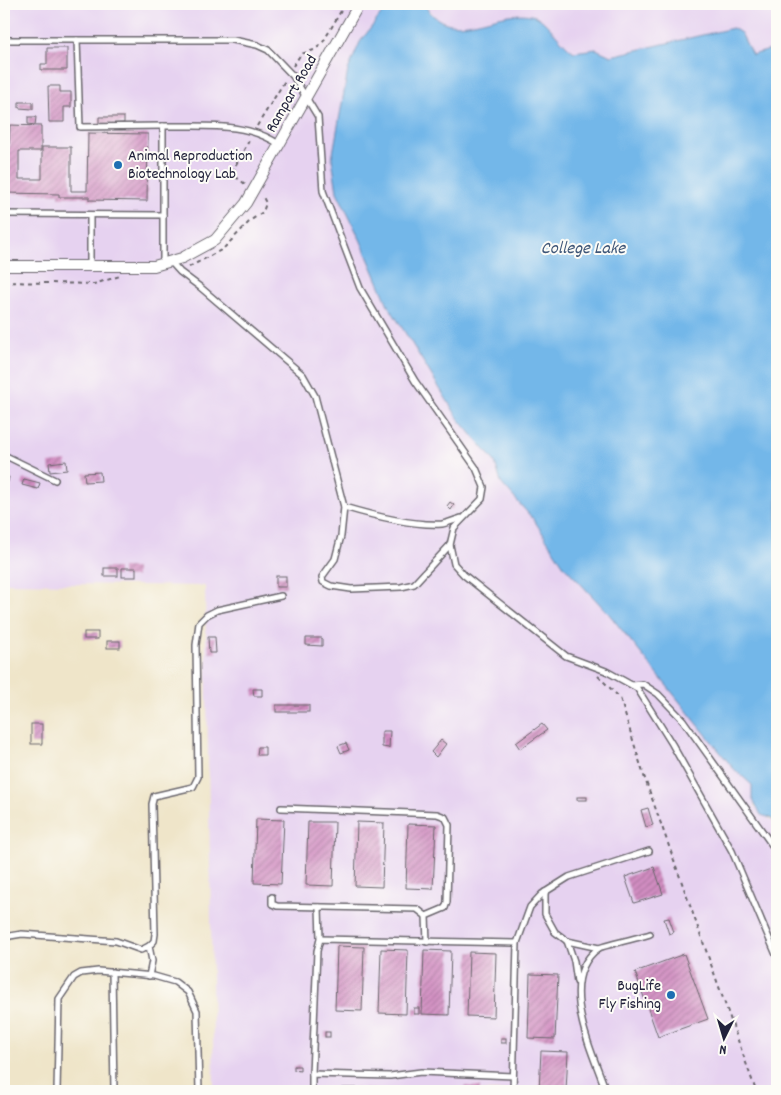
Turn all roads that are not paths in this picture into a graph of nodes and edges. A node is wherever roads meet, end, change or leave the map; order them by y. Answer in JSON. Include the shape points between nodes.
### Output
{"nodes":[{"id":1,"x":359,"y":4,"type":"edge"},
{"id":2,"x":4,"y":40,"type":"edge"},
{"id":3,"x":77,"y":40,"type":"junction"},
{"id":4,"x":307,"y":99,"type":"junction"},
{"id":5,"x":163,"y":126,"type":"junction"},
{"id":6,"x":280,"y":145,"type":"junction"},
{"id":7,"x":4,"y":214,"type":"edge"},
{"id":8,"x":90,"y":215,"type":"junction"},
{"id":9,"x":162,"y":215,"type":"junction"},
{"id":10,"x":167,"y":263,"type":"junction"},
{"id":11,"x":4,"y":266,"type":"edge"},
{"id":12,"x":90,"y":266,"type":"junction"},
{"id":13,"x":4,"y":455,"type":"edge"},
{"id":14,"x":55,"y":480,"type":"dead end"},
{"id":15,"x":344,"y":507,"type":"junction"},
{"id":16,"x":462,"y":517,"type":"junction"},
{"id":17,"x":450,"y":545,"type":"junction"},
{"id":18,"x":281,"y":596,"type":"dead end"},
{"id":19,"x":632,"y":685,"type":"junction"},
{"id":20,"x":281,"y":808,"type":"dead end"},
{"id":21,"x":648,"y":851,"type":"dead end"},
{"id":22,"x":777,"y":852,"type":"edge"},
{"id":23,"x":546,"y":892,"type":"junction"},
{"id":24,"x":272,"y":897,"type":"dead end"},
{"id":25,"x":319,"y":907,"type":"junction"},
{"id":26,"x":426,"y":916,"type":"junction"},
{"id":27,"x":650,"y":934,"type":"dead end"},
{"id":28,"x":320,"y":939,"type":"junction"},
{"id":29,"x":4,"y":940,"type":"edge"},
{"id":30,"x":567,"y":941,"type":"junction"},
{"id":31,"x":427,"y":942,"type":"junction"},
{"id":32,"x":517,"y":943,"type":"junction"},
{"id":33,"x":149,"y":946,"type":"junction"},
{"id":34,"x":599,"y":948,"type":"junction"},
{"id":35,"x":777,"y":957,"type":"edge"},
{"id":36,"x":112,"y":972,"type":"junction"},
{"id":37,"x":149,"y":976,"type":"junction"},
{"id":38,"x":577,"y":982,"type":"junction"},
{"id":39,"x":312,"y":1074,"type":"junction"},
{"id":40,"x":513,"y":1076,"type":"junction"},
{"id":41,"x":57,"y":1091,"type":"edge"},
{"id":42,"x":114,"y":1091,"type":"edge"},
{"id":43,"x":199,"y":1091,"type":"edge"},
{"id":44,"x":312,"y":1091,"type":"edge"},
{"id":45,"x":513,"y":1091,"type":"edge"},
{"id":46,"x":606,"y":1091,"type":"edge"}],
"edges":[{"from":1,"to":4,"type":"street","name":"Rampart Road"},
{"from":2,"to":3,"type":"lane"},
{"from":3,"to":4,"type":"lane","via":[[233,40],[257,45],[268,50],[293,76]]},
{"from":3,"to":5,"type":"lane","via":[[80,127]]},
{"from":4,"to":6,"type":"street","name":"Rampart Road"},
{"from":4,"to":16,"type":"lane","via":[[321,127],[323,191],[360,288],[414,381],[476,468],[484,487],[482,499]]},
{"from":5,"to":6,"type":"lane","via":[[238,127],[266,135]]},
{"from":5,"to":9,"type":"lane"},
{"from":6,"to":10,"type":"street","name":"Rampart Road","via":[[246,203],[215,240]]},
{"from":7,"to":8,"type":"lane"},
{"from":8,"to":9,"type":"lane"},
{"from":8,"to":12,"type":"lane"},
{"from":9,"to":10,"type":"lane"},
{"from":10,"to":12,"type":"street","name":"Rampart Road","via":[[138,267]]},
{"from":10,"to":15,"type":"lane","via":[[303,375],[315,396]]},
{"from":11,"to":12,"type":"street","name":"Rampart Road"},
{"from":13,"to":14,"type":"lane"},
{"from":15,"to":16,"type":"lane","via":[[374,516],[443,524]]},
{"from":15,"to":17,"type":"lane","via":[[335,559],[322,577],[323,582],[331,586],[369,588],[414,584]]},
{"from":16,"to":17,"type":"lane","via":[[454,528]]},
{"from":17,"to":19,"type":"lane","via":[[454,564],[464,574],[566,656],[606,670]]},
{"from":18,"to":33,"type":"lane","via":[[217,610],[199,623],[196,645],[198,777],[193,787],[154,796],[155,934],[154,942]]},
{"from":19,"to":22,"type":"lane","via":[[643,684],[658,694],[683,720]]},
{"from":19,"to":35,"type":"lane","via":[[648,703],[732,851]]},
{"from":20,"to":26,"type":"lane","via":[[437,814],[445,817],[448,825],[447,902],[444,908]]},
{"from":21,"to":23,"type":"lane","via":[[569,878]]},
{"from":23,"to":30,"type":"lane","via":[[545,914],[555,932]]},
{"from":23,"to":32,"type":"lane","via":[[530,907]]},
{"from":24,"to":25,"type":"lane","via":[[272,904],[277,906]]},
{"from":25,"to":26,"type":"lane","via":[[417,909]]},
{"from":25,"to":28,"type":"lane"},
{"from":26,"to":31,"type":"lane"},
{"from":27,"to":34,"type":"lane"},
{"from":28,"to":31,"type":"lane"},
{"from":28,"to":39,"type":"lane"},
{"from":29,"to":33,"type":"lane","via":[[22,934],[116,941],[142,950]]},
{"from":30,"to":34,"type":"lane"},
{"from":30,"to":38,"type":"lane"},
{"from":31,"to":32,"type":"lane"},
{"from":32,"to":40,"type":"lane"},
{"from":33,"to":37,"type":"lane","via":[[152,961]]},
{"from":34,"to":38,"type":"lane"},
{"from":36,"to":37,"type":"lane"},
{"from":36,"to":41,"type":"lane","via":[[81,973],[67,985],[59,999]]},
{"from":36,"to":42,"type":"lane"},
{"from":37,"to":43,"type":"lane","via":[[175,982],[188,992],[193,1001],[197,1011]]},
{"from":38,"to":46,"type":"lane","via":[[580,1015]]},
{"from":39,"to":40,"type":"lane","via":[[390,1076],[420,1072]]},
{"from":39,"to":44,"type":"lane"},
{"from":40,"to":45,"type":"lane"}]}
